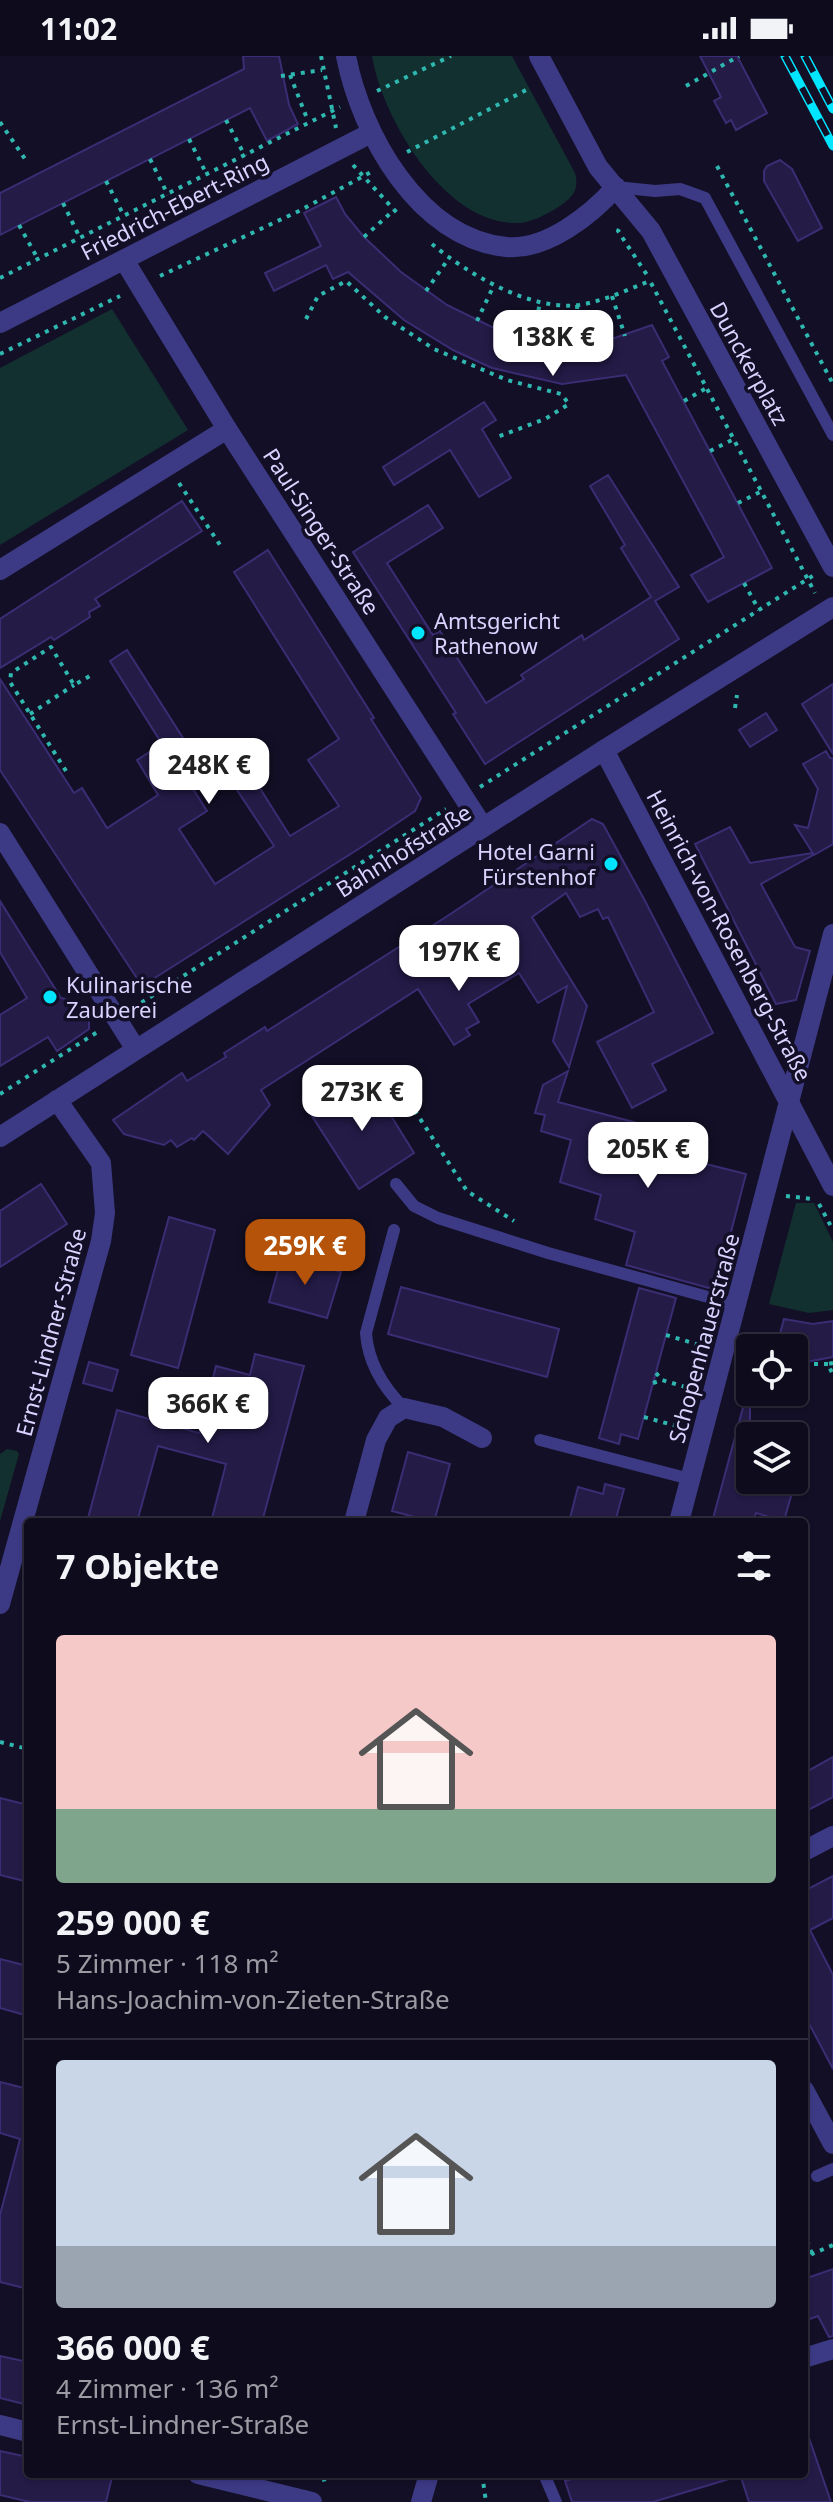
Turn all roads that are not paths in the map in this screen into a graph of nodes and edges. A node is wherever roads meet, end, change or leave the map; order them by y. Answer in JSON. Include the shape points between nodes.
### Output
{"nodes":[{"id":1,"x":346,"y":56,"type":"edge"},
{"id":2,"x":539,"y":56,"type":"edge"},
{"id":3,"x":371,"y":133,"type":"junction"},
{"id":4,"x":616,"y":187,"type":"junction"},
{"id":5,"x":124,"y":260,"type":"junction"},
{"id":6,"x":0,"y":323,"type":"edge"},
{"id":7,"x":227,"y":429,"type":"junction"},
{"id":8,"x":833,"y":435,"type":"edge"},
{"id":9,"x":833,"y":567,"type":"edge"},
{"id":10,"x":0,"y":570,"type":"edge"},
{"id":11,"x":833,"y":607,"type":"edge"},
{"id":12,"x":604,"y":750,"type":"junction"},
{"id":13,"x":483,"y":827,"type":"junction"},
{"id":14,"x":0,"y":833,"type":"edge"},
{"id":15,"x":833,"y":934,"type":"edge"},
{"id":16,"x":135,"y":1048,"type":"junction"},
{"id":17,"x":57,"y":1100,"type":"junction"},
{"id":18,"x":790,"y":1101,"type":"junction"},
{"id":19,"x":0,"y":1137,"type":"edge"},
{"id":20,"x":396,"y":1184,"type":"dead end"},
{"id":21,"x":833,"y":1186,"type":"edge"},
{"id":22,"x":394,"y":1230,"type":"dead end"},
{"id":23,"x":737,"y":1305,"type":"junction"},
{"id":24,"x":404,"y":1408,"type":"junction"},
{"id":25,"x":482,"y":1438,"type":"dead end"},
{"id":26,"x":540,"y":1440,"type":"dead end"},
{"id":27,"x":690,"y":1479,"type":"junction"},
{"id":28,"x":355,"y":1518,"type":"edge"},
{"id":29,"x":680,"y":1518,"type":"edge"},
{"id":30,"x":0,"y":1604,"type":"edge"},
{"id":31,"x":833,"y":1836,"type":"edge"},
{"id":32,"x":808,"y":1849,"type":"edge"},
{"id":33,"x":808,"y":2097,"type":"edge"},
{"id":34,"x":833,"y":2144,"type":"edge"},
{"id":35,"x":833,"y":2169,"type":"edge"},
{"id":36,"x":817,"y":2176,"type":"dead end"},
{"id":37,"x":833,"y":2349,"type":"edge"},
{"id":38,"x":808,"y":2357,"type":"edge"},
{"id":39,"x":0,"y":2425,"type":"edge"},
{"id":40,"x":24,"y":2431,"type":"edge"},
{"id":41,"x":211,"y":2478,"type":"edge"},
{"id":42,"x":428,"y":2478,"type":"edge"},
{"id":43,"x":546,"y":2478,"type":"edge"},
{"id":44,"x":275,"y":2498,"type":"edge"},
{"id":45,"x":312,"y":2502,"type":"edge"},
{"id":46,"x":421,"y":2502,"type":"edge"},
{"id":47,"x":556,"y":2502,"type":"edge"}],
"edges":[{"from":1,"to":3,"type":"street"},
{"from":2,"to":4,"type":"street","name":"Dunckerplatz","via":[[598,167]]},
{"from":3,"to":4,"type":"street","via":[[387,162],[438,218],[472,238],[508,247],[571,227]]},
{"from":3,"to":5,"type":"street","name":"Friedrich-Ebert-Ring"},
{"from":4,"to":8,"type":"lane","via":[[680,189],[705,198]]},
{"from":4,"to":9,"type":"street","name":"Dunckerplatz","via":[[651,231]]},
{"from":5,"to":6,"type":"street","name":"Friedrich-Ebert-Ring"},
{"from":5,"to":7,"type":"street","name":"Paul-Singer-Straße"},
{"from":7,"to":10,"type":"street"},
{"from":7,"to":13,"type":"street","name":"Paul-Singer-Straße"},
{"from":11,"to":12,"type":"street","name":"Bahnhofstraße"},
{"from":12,"to":13,"type":"street","name":"Bahnhofstraße"},
{"from":12,"to":18,"type":"street","name":"Heinrich-von-Rosenberg-Straße"},
{"from":13,"to":16,"type":"street","name":"Bahnhofstraße"},
{"from":14,"to":16,"type":"street"},
{"from":15,"to":18,"type":"street","name":"Schopenhauerstraße"},
{"from":16,"to":17,"type":"street","name":"Bahnhofstraße"},
{"from":17,"to":19,"type":"street","name":"Bahnhofstraße"},
{"from":17,"to":30,"type":"street","name":"Ernst-Lindner-Straße","via":[[101,1163],[105,1213]]},
{"from":18,"to":21,"type":"street","name":"Heinrich-von-Rosenberg-Straße"},
{"from":18,"to":23,"type":"street","name":"Schopenhauerstraße"},
{"from":20,"to":23,"type":"lane","via":[[414,1206],[438,1218]]},
{"from":22,"to":24,"type":"lane","via":[[366,1333],[383,1387]]},
{"from":23,"to":27,"type":"street","name":"Schopenhauerstraße"},
{"from":24,"to":25,"type":"street","via":[[443,1417]]},
{"from":24,"to":28,"type":"street","via":[[388,1418],[376,1440]]},
{"from":26,"to":27,"type":"lane"},
{"from":27,"to":29,"type":"street","name":"Schopenhauerstraße"},
{"from":31,"to":32,"type":"street"},
{"from":33,"to":34,"type":"street"},
{"from":35,"to":36,"type":"lane"},
{"from":37,"to":38,"type":"street"},
{"from":39,"to":40,"type":"street"},
{"from":41,"to":44,"type":"street"},
{"from":42,"to":46,"type":"street"},
{"from":43,"to":47,"type":"lane"},
{"from":44,"to":45,"type":"street"}]}
